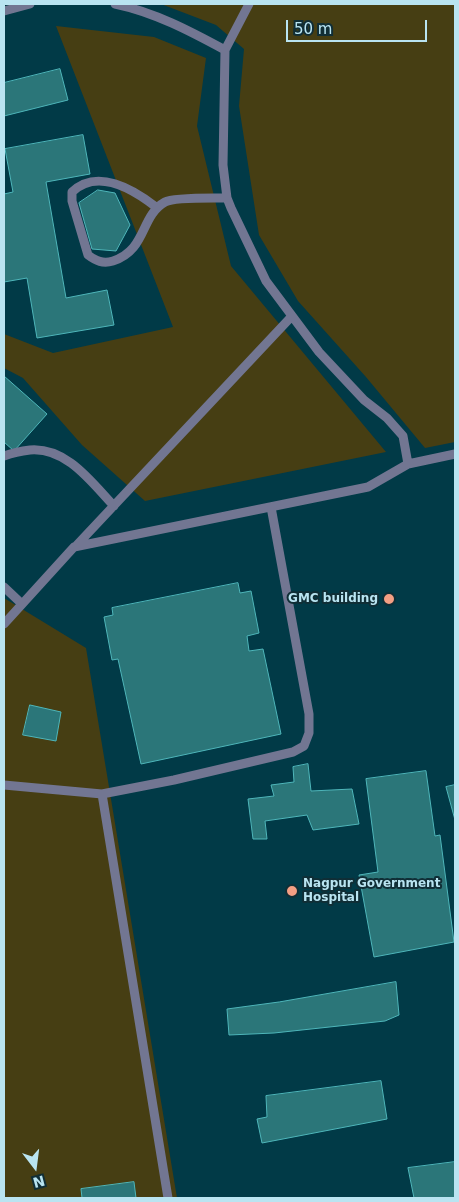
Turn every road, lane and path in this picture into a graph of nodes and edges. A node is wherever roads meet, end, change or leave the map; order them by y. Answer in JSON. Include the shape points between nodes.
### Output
{"nodes":[{"id":1,"x":30,"y":4,"type":"edge"},
{"id":2,"x":115,"y":4,"type":"edge"},
{"id":3,"x":249,"y":4,"type":"edge"},
{"id":4,"x":4,"y":11,"type":"edge"},
{"id":5,"x":225,"y":50,"type":"junction"},
{"id":6,"x":227,"y":198,"type":"junction"},
{"id":7,"x":156,"y":207,"type":"junction"},
{"id":8,"x":292,"y":316,"type":"junction"},
{"id":9,"x":455,"y":454,"type":"edge"},
{"id":10,"x":4,"y":456,"type":"edge"},
{"id":11,"x":408,"y":464,"type":"junction"},
{"id":12,"x":114,"y":506,"type":"junction"},
{"id":13,"x":271,"y":507,"type":"junction"},
{"id":14,"x":74,"y":547,"type":"junction"},
{"id":15,"x":4,"y":587,"type":"edge"},
{"id":16,"x":22,"y":604,"type":"junction"},
{"id":17,"x":4,"y":624,"type":"edge"},
{"id":18,"x":4,"y":785,"type":"edge"},
{"id":19,"x":102,"y":794,"type":"junction"},
{"id":20,"x":168,"y":1198,"type":"edge"}],
"edges":[{"from":1,"to":4,"type":"lane"},
{"from":2,"to":5,"type":"lane","via":[[154,15]]},
{"from":3,"to":5,"type":"lane"},
{"from":5,"to":6,"type":"lane","via":[[223,165]]},
{"from":6,"to":7,"type":"lane","via":[[168,200]]},
{"from":6,"to":8,"type":"lane","via":[[266,281]]},
{"from":7,"to":7,"type":"lane","via":[[131,250],[123,257],[103,262],[88,254],[72,192],[91,180],[119,185]]},
{"from":8,"to":11,"type":"lane","via":[[332,366],[403,436]]},
{"from":8,"to":12,"type":"lane"},
{"from":9,"to":11,"type":"lane"},
{"from":10,"to":12,"type":"lane","via":[[32,450],[63,457]]},
{"from":11,"to":13,"type":"lane","via":[[368,487]]},
{"from":12,"to":14,"type":"lane"},
{"from":13,"to":14,"type":"lane"},
{"from":13,"to":19,"type":"lane","via":[[309,714],[309,733],[304,746],[293,752]]},
{"from":14,"to":16,"type":"lane"},
{"from":15,"to":16,"type":"lane"},
{"from":16,"to":17,"type":"lane"},
{"from":18,"to":19,"type":"lane"},
{"from":19,"to":20,"type":"lane"}]}
